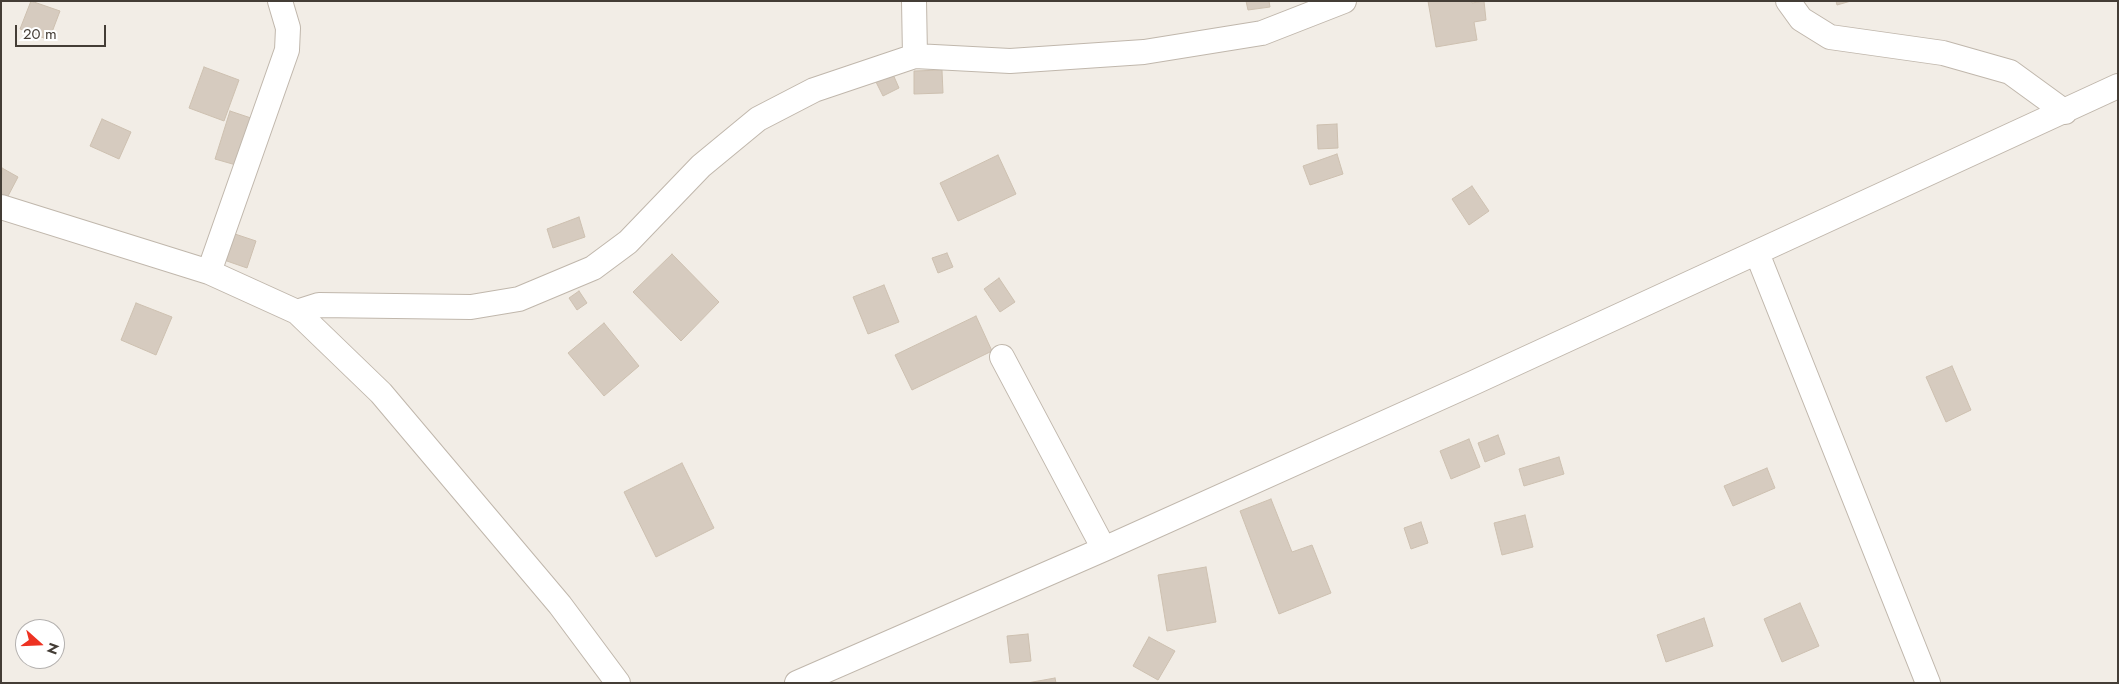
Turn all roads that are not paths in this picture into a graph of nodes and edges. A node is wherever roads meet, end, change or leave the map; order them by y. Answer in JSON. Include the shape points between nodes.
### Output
{"nodes":[{"id":1,"x":280,"y":1,"type":"edge"},
{"id":2,"x":914,"y":1,"type":"edge"},
{"id":3,"x":1344,"y":1,"type":"edge"},
{"id":4,"x":1788,"y":1,"type":"edge"},
{"id":5,"x":915,"y":56,"type":"junction"},
{"id":6,"x":2118,"y":86,"type":"edge"},
{"id":7,"x":2065,"y":112,"type":"junction"},
{"id":8,"x":1,"y":207,"type":"edge"},
{"id":9,"x":1757,"y":253,"type":"junction"},
{"id":10,"x":208,"y":272,"type":"junction"},
{"id":11,"x":297,"y":312,"type":"junction"},
{"id":12,"x":1002,"y":357,"type":"dead end"},
{"id":13,"x":1104,"y":549,"type":"junction"},
{"id":14,"x":618,"y":683,"type":"edge"},
{"id":15,"x":797,"y":683,"type":"edge"},
{"id":16,"x":1928,"y":683,"type":"edge"}],
"edges":[{"from":1,"to":10,"type":"street","via":[[288,28],[287,50]]},
{"from":2,"to":5,"type":"street"},
{"from":3,"to":5,"type":"street","via":[[1262,33],[1144,52],[1010,61]]},
{"from":4,"to":7,"type":"street","via":[[1801,19],[1830,37],[1943,53],[2010,72]]},
{"from":5,"to":11,"type":"street","via":[[814,90],[758,119],[701,166],[628,242],[593,268],[519,299],[471,307],[319,305]]},
{"from":6,"to":7,"type":"street"},
{"from":7,"to":9,"type":"street"},
{"from":8,"to":10,"type":"street"},
{"from":9,"to":13,"type":"street"},
{"from":9,"to":16,"type":"street"},
{"from":10,"to":11,"type":"street"},
{"from":11,"to":14,"type":"street","via":[[380,393],[560,605]]},
{"from":12,"to":13,"type":"street"},
{"from":13,"to":15,"type":"street"}]}
